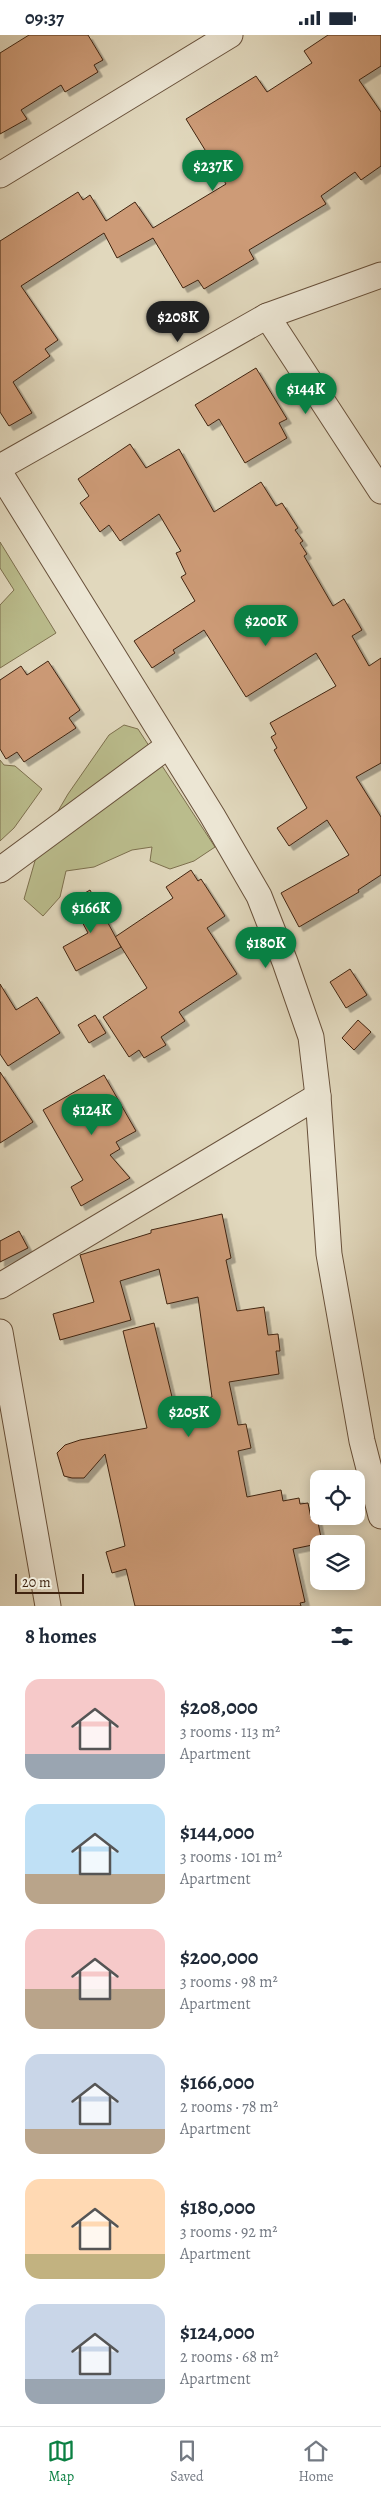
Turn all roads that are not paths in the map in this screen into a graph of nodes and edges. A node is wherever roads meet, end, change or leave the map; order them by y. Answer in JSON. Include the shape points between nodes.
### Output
{"nodes":[{"id":1,"x":230,"y":35,"type":"edge"},
{"id":2,"x":0,"y":175,"type":"edge"},
{"id":3,"x":381,"y":275,"type":"edge"},
{"id":4,"x":267,"y":316,"type":"junction"},
{"id":5,"x":0,"y":467,"type":"edge"},
{"id":6,"x":0,"y":473,"type":"edge"},
{"id":7,"x":381,"y":491,"type":"edge"},
{"id":8,"x":168,"y":746,"type":"junction"},
{"id":9,"x":0,"y":870,"type":"edge"},
{"id":10,"x":318,"y":1096,"type":"junction"},
{"id":11,"x":0,"y":1286,"type":"edge"},
{"id":12,"x":0,"y":1332,"type":"edge"},
{"id":13,"x":381,"y":1516,"type":"edge"},
{"id":14,"x":48,"y":1606,"type":"edge"}],
"edges":[{"from":1,"to":2,"type":"street"},
{"from":3,"to":4,"type":"street"},
{"from":4,"to":5,"type":"street"},
{"from":4,"to":7,"type":"street"},
{"from":6,"to":8,"type":"street"},
{"from":8,"to":9,"type":"street"},
{"from":8,"to":10,"type":"street","via":[[258,896],[311,1037]]},
{"from":10,"to":11,"type":"street"},
{"from":10,"to":13,"type":"street","via":[[329,1254],[362,1441]]},
{"from":12,"to":14,"type":"street"}]}
